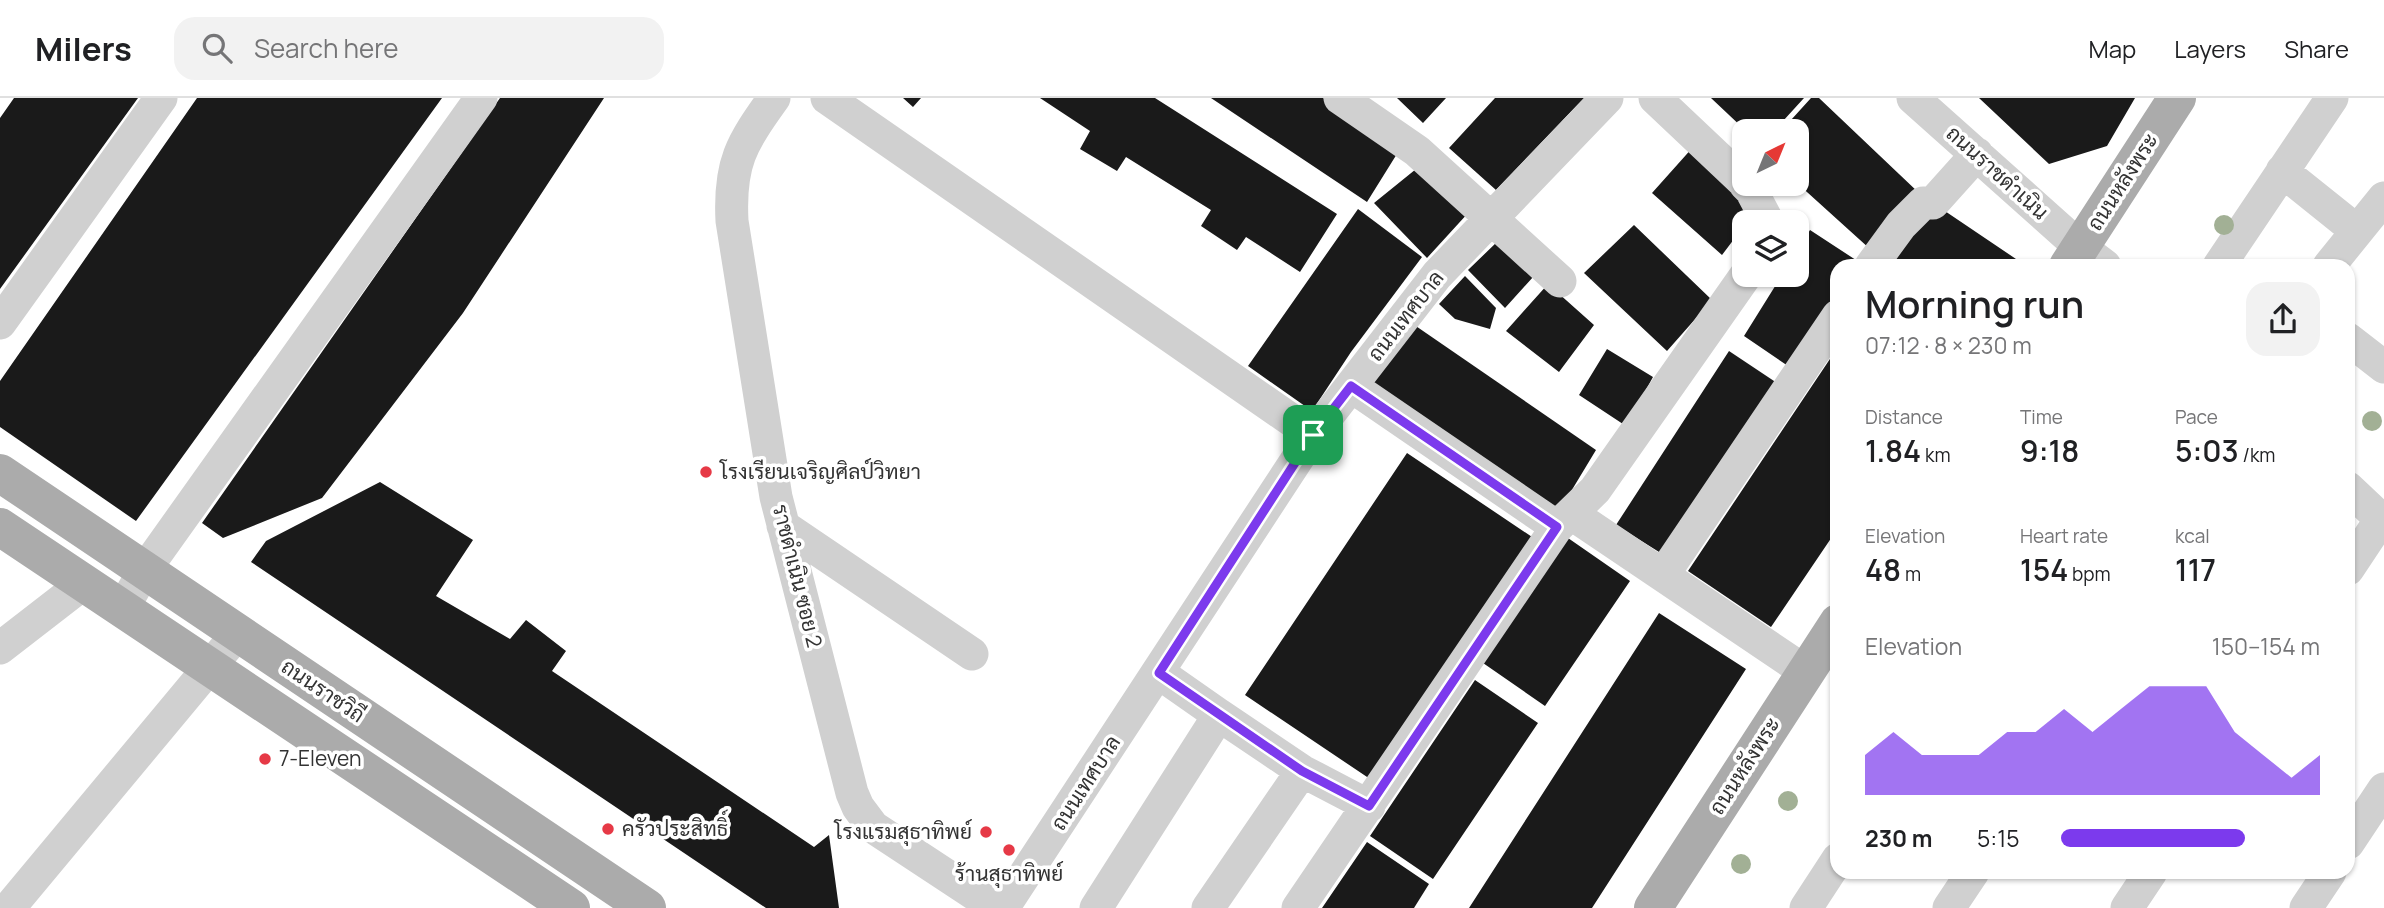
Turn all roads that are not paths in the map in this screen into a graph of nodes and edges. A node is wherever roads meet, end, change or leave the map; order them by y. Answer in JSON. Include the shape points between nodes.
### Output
{"nodes":[{"id":1,"x":161,"y":98,"type":"edge"},
{"id":2,"x":481,"y":98,"type":"edge"},
{"id":3,"x":774,"y":98,"type":"edge"},
{"id":4,"x":827,"y":98,"type":"edge"},
{"id":5,"x":1340,"y":98,"type":"edge"},
{"id":6,"x":1607,"y":98,"type":"edge"},
{"id":7,"x":1655,"y":98,"type":"edge"},
{"id":8,"x":1913,"y":98,"type":"edge"},
{"id":9,"x":2177,"y":98,"type":"edge"},
{"id":10,"x":2332,"y":98,"type":"edge"},
{"id":11,"x":1977,"y":154,"type":"junction"},
{"id":12,"x":1732,"y":171,"type":"edge"},
{"id":13,"x":2282,"y":171,"type":"junction"},
{"id":14,"x":2384,"y":198,"type":"edge"},
{"id":15,"x":1492,"y":220,"type":"junction"},
{"id":16,"x":2357,"y":232,"type":"junction"},
{"id":17,"x":1876,"y":259,"type":"edge"},
{"id":18,"x":2083,"y":259,"type":"edge"},
{"id":19,"x":2085,"y":259,"type":"edge"},
{"id":20,"x":2224,"y":259,"type":"edge"},
{"id":21,"x":2335,"y":259,"type":"edge"},
{"id":22,"x":1560,"y":281,"type":"dead end"},
{"id":23,"x":1738,"y":287,"type":"edge"},
{"id":24,"x":0,"y":323,"type":"edge"},
{"id":25,"x":1830,"y":328,"type":"edge"},
{"id":26,"x":2355,"y":344,"type":"edge"},
{"id":27,"x":2384,"y":366,"type":"edge"},
{"id":28,"x":1351,"y":386,"type":"junction"},
{"id":29,"x":1313,"y":435,"type":"junction"},
{"id":30,"x":0,"y":473,"type":"edge"},
{"id":31,"x":2355,"y":494,"type":"edge"},
{"id":32,"x":1564,"y":520,"type":"junction"},
{"id":33,"x":2383,"y":520,"type":"edge"},
{"id":34,"x":783,"y":526,"type":"junction"},
{"id":35,"x":0,"y":527,"type":"edge"},
{"id":36,"x":2355,"y":559,"type":"edge"},
{"id":37,"x":144,"y":570,"type":"junction"},
{"id":38,"x":1663,"y":575,"type":"junction"},
{"id":39,"x":84,"y":583,"type":"junction"},
{"id":40,"x":123,"y":608,"type":"junction"},
{"id":41,"x":238,"y":634,"type":"junction"},
{"id":42,"x":1830,"y":636,"type":"edge"},
{"id":43,"x":0,"y":648,"type":"edge"},
{"id":44,"x":972,"y":654,"type":"dead end"},
{"id":45,"x":211,"y":667,"type":"junction"},
{"id":46,"x":1807,"y":671,"type":"junction"},
{"id":47,"x":1159,"y":673,"type":"junction"},
{"id":48,"x":1219,"y":716,"type":"junction"},
{"id":49,"x":1302,"y":771,"type":"junction"},
{"id":50,"x":2384,"y":789,"type":"edge"},
{"id":51,"x":1369,"y":806,"type":"junction"},
{"id":52,"x":2355,"y":832,"type":"edge"},
{"id":53,"x":1830,"y":871,"type":"edge"},
{"id":54,"x":1968,"y":879,"type":"edge"},
{"id":55,"x":2146,"y":879,"type":"edge"},
{"id":56,"x":2325,"y":879,"type":"edge"},
{"id":57,"x":9,"y":908,"type":"edge"},
{"id":58,"x":571,"y":908,"type":"edge"},
{"id":59,"x":647,"y":908,"type":"edge"},
{"id":60,"x":996,"y":908,"type":"edge"},
{"id":61,"x":1003,"y":908,"type":"edge"},
{"id":62,"x":1096,"y":908,"type":"edge"},
{"id":63,"x":1208,"y":908,"type":"edge"},
{"id":64,"x":1298,"y":908,"type":"edge"},
{"id":65,"x":1653,"y":908,"type":"edge"},
{"id":66,"x":1806,"y":908,"type":"edge"},
{"id":67,"x":1949,"y":908,"type":"edge"},
{"id":68,"x":2127,"y":908,"type":"edge"},
{"id":69,"x":2306,"y":908,"type":"edge"}],
"edges":[{"from":1,"to":24,"type":"street"},
{"from":2,"to":37,"type":"street"},
{"from":3,"to":34,"type":"street","name":"ราชดำเนิน ซอย 2","via":[[746,138],[730,191]]},
{"from":4,"to":29,"type":"street"},
{"from":5,"to":15,"type":"street","via":[[1417,151]]},
{"from":6,"to":15,"type":"street","name":"ถนนเทศบาล"},
{"from":7,"to":12,"type":"street"},
{"from":8,"to":11,"type":"street","name":"ถนนราชดำเนิน"},
{"from":9,"to":19,"type":"main road","name":"ถนนหลังพระ"},
{"from":10,"to":13,"type":"street"},
{"from":11,"to":17,"type":"street","via":[[1933,203],[1923,203],[1900,225]]},
{"from":11,"to":18,"type":"street","name":"ถนนราชดำเนิน"},
{"from":13,"to":16,"type":"street"},
{"from":13,"to":20,"type":"street"},
{"from":14,"to":16,"type":"street"},
{"from":15,"to":22,"type":"street"},
{"from":15,"to":28,"type":"street","name":"ถนนเทศบาล","via":[[1437,275]]},
{"from":16,"to":21,"type":"street"},
{"from":23,"to":32,"type":"street","via":[[1595,490]]},
{"from":25,"to":38,"type":"street"},
{"from":26,"to":27,"type":"street"},
{"from":28,"to":29,"type":"street","name":"ถนนเทศบาล"},
{"from":28,"to":32,"type":"street"},
{"from":29,"to":47,"type":"street","name":"ถนนเทศบาล"},
{"from":30,"to":37,"type":"main road","name":"ถนนราชวิถี"},
{"from":31,"to":33,"type":"street"},
{"from":32,"to":38,"type":"street"},
{"from":32,"to":51,"type":"street"},
{"from":33,"to":36,"type":"street"},
{"from":34,"to":44,"type":"street"},
{"from":34,"to":60,"type":"street","name":"ราชดำเนิน ซอย 2","via":[[858,807],[873,827]]},
{"from":35,"to":39,"type":"main road","name":"ถนนราชวิถี"},
{"from":37,"to":40,"type":"street"},
{"from":37,"to":41,"type":"main road","name":"ถนนราชวิถี"},
{"from":38,"to":46,"type":"street"},
{"from":39,"to":40,"type":"main road","name":"ถนนราชวิถี"},
{"from":39,"to":43,"type":"street"},
{"from":40,"to":45,"type":"main road","name":"ถนนราชวิถี"},
{"from":41,"to":45,"type":"street"},
{"from":41,"to":59,"type":"main road","name":"ถนนราชวิถี"},
{"from":42,"to":46,"type":"main road","name":"ถนนหลังพระ"},
{"from":45,"to":57,"type":"street"},
{"from":45,"to":58,"type":"main road","name":"ถนนราชวิถี"},
{"from":46,"to":65,"type":"main road","name":"ถนนหลังพระ"},
{"from":47,"to":48,"type":"street"},
{"from":47,"to":61,"type":"street","name":"ถนนเทศบาล"},
{"from":48,"to":49,"type":"street"},
{"from":48,"to":62,"type":"street"},
{"from":49,"to":51,"type":"street"},
{"from":49,"to":63,"type":"street"},
{"from":50,"to":52,"type":"street"},
{"from":51,"to":64,"type":"street"},
{"from":53,"to":66,"type":"street"},
{"from":54,"to":67,"type":"street"},
{"from":55,"to":68,"type":"street"},
{"from":56,"to":69,"type":"street"}]}
